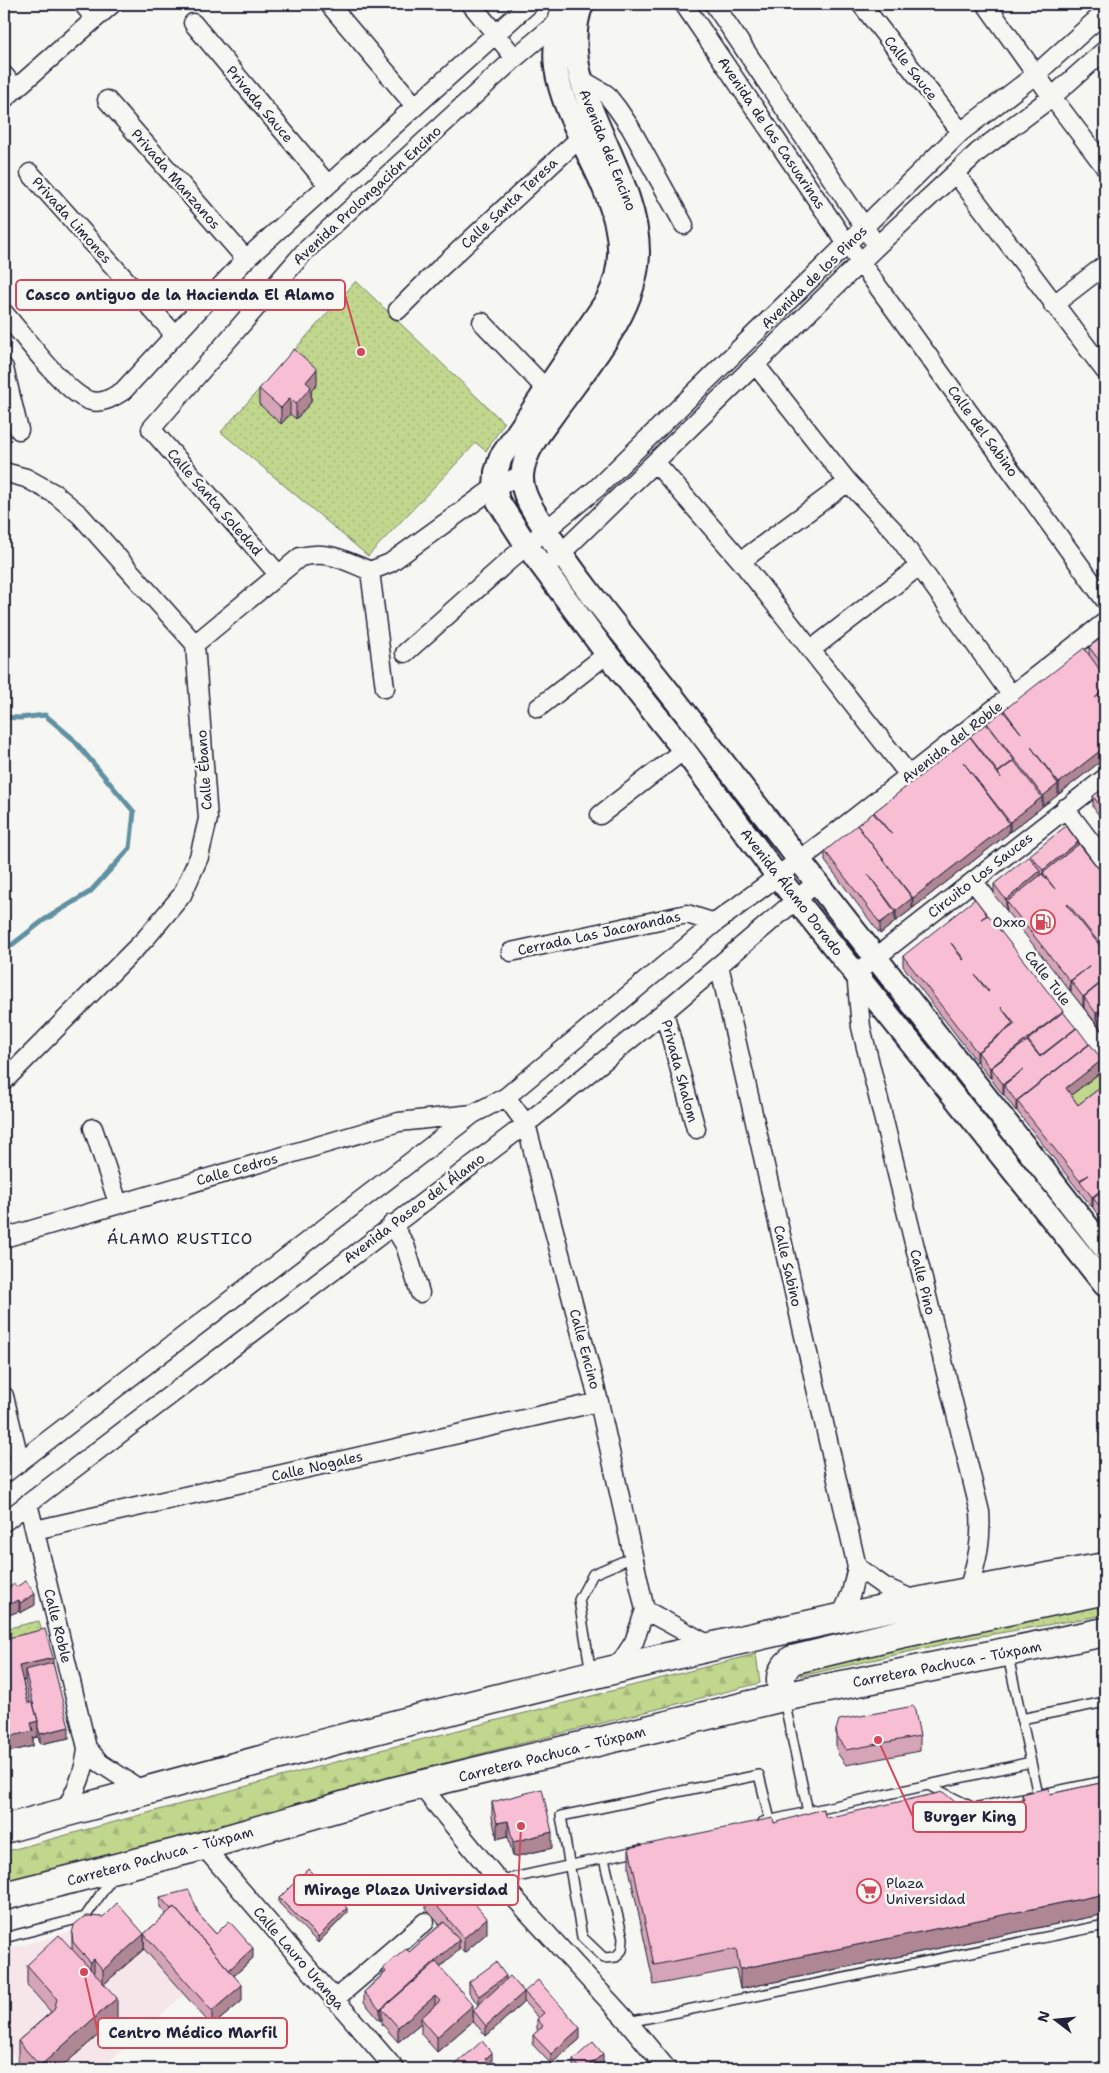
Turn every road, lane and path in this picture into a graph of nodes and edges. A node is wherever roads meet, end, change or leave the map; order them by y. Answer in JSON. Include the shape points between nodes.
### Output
{"nodes":[{"id":1,"x":84,"y":4,"type":"edge"},
{"id":2,"x":112,"y":4,"type":"edge"},
{"id":3,"x":329,"y":4,"type":"edge"},
{"id":4,"x":471,"y":4,"type":"edge"},
{"id":5,"x":529,"y":4,"type":"edge"},
{"id":6,"x":582,"y":4,"type":"edge"},
{"id":7,"x":684,"y":4,"type":"edge"},
{"id":8,"x":714,"y":4,"type":"edge"},
{"id":9,"x":861,"y":4,"type":"edge"},
{"id":10,"x":986,"y":4,"type":"edge"},
{"id":11,"x":1105,"y":12,"type":"edge"},
{"id":12,"x":561,"y":13,"type":"edge"},
{"id":13,"x":95,"y":19,"type":"junction"},
{"id":14,"x":193,"y":23,"type":"dead end"},
{"id":15,"x":496,"y":33,"type":"junction"},
{"id":16,"x":1105,"y":50,"type":"edge"},
{"id":17,"x":515,"y":58,"type":"junction"},
{"id":18,"x":4,"y":75,"type":"edge"},
{"id":19,"x":1035,"y":75,"type":"junction"},
{"id":20,"x":579,"y":78,"type":"junction"},
{"id":21,"x":10,"y":93,"type":"edge"},
{"id":22,"x":1052,"y":97,"type":"junction"},
{"id":23,"x":107,"y":100,"type":"dead end"},
{"id":24,"x":414,"y":106,"type":"junction"},
{"id":25,"x":961,"y":132,"type":"junction"},
{"id":26,"x":581,"y":137,"type":"junction"},
{"id":27,"x":1105,"y":167,"type":"edge"},
{"id":28,"x":30,"y":173,"type":"dead end"},
{"id":29,"x":956,"y":174,"type":"junction"},
{"id":30,"x":328,"y":185,"type":"junction"},
{"id":31,"x":684,"y":226,"type":"dead end"},
{"id":32,"x":864,"y":228,"type":"junction"},
{"id":33,"x":847,"y":244,"type":"junction"},
{"id":34,"x":877,"y":246,"type":"junction"},
{"id":35,"x":246,"y":258,"type":"junction"},
{"id":36,"x":860,"y":261,"type":"junction"},
{"id":37,"x":1105,"y":265,"type":"edge"},
{"id":38,"x":622,"y":293,"type":"junction"},
{"id":39,"x":1053,"y":306,"type":"junction"},
{"id":40,"x":398,"y":310,"type":"dead end"},
{"id":41,"x":4,"y":313,"type":"edge"},
{"id":42,"x":482,"y":322,"type":"dead end"},
{"id":43,"x":174,"y":334,"type":"junction"},
{"id":44,"x":755,"y":364,"type":"junction"},
{"id":45,"x":4,"y":368,"type":"edge"},
{"id":46,"x":1105,"y":371,"type":"edge"},
{"id":47,"x":547,"y":390,"type":"junction"},
{"id":48,"x":693,"y":394,"type":"junction"},
{"id":49,"x":704,"y":414,"type":"junction"},
{"id":50,"x":151,"y":429,"type":"joint"},
{"id":51,"x":19,"y":430,"type":"dead end"},
{"id":52,"x":655,"y":462,"type":"junction"},
{"id":53,"x":4,"y":472,"type":"edge"},
{"id":54,"x":522,"y":475,"type":"junction"},
{"id":55,"x":848,"y":482,"type":"junction"},
{"id":56,"x":495,"y":487,"type":"junction"},
{"id":57,"x":546,"y":531,"type":"junction"},
{"id":58,"x":527,"y":546,"type":"junction"},
{"id":59,"x":561,"y":554,"type":"junction"},
{"id":60,"x":742,"y":561,"type":"junction"},
{"id":61,"x":918,"y":567,"type":"junction"},
{"id":62,"x":370,"y":570,"type":"junction"},
{"id":63,"x":544,"y":570,"type":"junction"},
{"id":64,"x":279,"y":575,"type":"junction"},
{"id":65,"x":1105,"y":600,"type":"edge"},
{"id":66,"x":1105,"y":622,"type":"edge"},
{"id":67,"x":195,"y":644,"type":"junction"},
{"id":68,"x":812,"y":649,"type":"junction"},
{"id":69,"x":405,"y":653,"type":"dead end"},
{"id":70,"x":607,"y":654,"type":"junction"},
{"id":71,"x":385,"y":688,"type":"dead end"},
{"id":72,"x":1012,"y":696,"type":"junction"},
{"id":73,"x":538,"y":708,"type":"dead end"},
{"id":74,"x":684,"y":750,"type":"junction"},
{"id":75,"x":909,"y":775,"type":"junction"},
{"id":76,"x":1105,"y":778,"type":"edge"},
{"id":77,"x":1065,"y":808,"type":"junction"},
{"id":78,"x":600,"y":815,"type":"dead end"},
{"id":79,"x":798,"y":861,"type":"junction"},
{"id":80,"x":1105,"y":861,"type":"edge"},
{"id":81,"x":778,"y":877,"type":"junction"},
{"id":82,"x":973,"y":881,"type":"junction"},
{"id":83,"x":816,"y":883,"type":"junction"},
{"id":84,"x":797,"y":899,"type":"junction"},
{"id":85,"x":716,"y":923,"type":"junction"},
{"id":86,"x":511,"y":952,"type":"dead end"},
{"id":87,"x":875,"y":958,"type":"junction"},
{"id":88,"x":719,"y":965,"type":"junction"},
{"id":89,"x":856,"y":974,"type":"junction"},
{"id":90,"x":664,"y":1012,"type":"junction"},
{"id":91,"x":1105,"y":1051,"type":"edge"},
{"id":92,"x":4,"y":1081,"type":"edge"},
{"id":93,"x":506,"y":1097,"type":"junction"},
{"id":94,"x":473,"y":1114,"type":"junction"},
{"id":95,"x":526,"y":1124,"type":"junction"},
{"id":96,"x":93,"y":1128,"type":"dead end"},
{"id":97,"x":696,"y":1129,"type":"dead end"},
{"id":98,"x":1013,"y":1130,"type":"junction"},
{"id":99,"x":994,"y":1146,"type":"junction"},
{"id":100,"x":118,"y":1203,"type":"junction"},
{"id":101,"x":392,"y":1224,"type":"junction"},
{"id":102,"x":4,"y":1238,"type":"edge"},
{"id":103,"x":1105,"y":1249,"type":"edge"},
{"id":104,"x":1105,"y":1285,"type":"edge"},
{"id":105,"x":420,"y":1293,"type":"dead end"},
{"id":106,"x":4,"y":1396,"type":"edge"},
{"id":107,"x":599,"y":1402,"type":"junction"},
{"id":108,"x":20,"y":1462,"type":"junction"},
{"id":109,"x":4,"y":1474,"type":"edge"},
{"id":110,"x":28,"y":1503,"type":"junction"},
{"id":111,"x":4,"y":1522,"type":"edge"},
{"id":112,"x":35,"y":1530,"type":"junction"},
{"id":113,"x":633,"y":1557,"type":"junction"},
{"id":114,"x":1105,"y":1566,"type":"edge"},
{"id":115,"x":857,"y":1567,"type":"junction"},
{"id":116,"x":968,"y":1590,"type":"junction"},
{"id":117,"x":1105,"y":1590,"type":"edge"},
{"id":118,"x":916,"y":1601,"type":"junction"},
{"id":119,"x":645,"y":1610,"type":"junction"},
{"id":120,"x":841,"y":1617,"type":"junction"},
{"id":121,"x":1105,"y":1632,"type":"edge"},
{"id":122,"x":711,"y":1646,"type":"junction"},
{"id":123,"x":1007,"y":1652,"type":"junction"},
{"id":124,"x":604,"y":1672,"type":"junction"},
{"id":125,"x":783,"y":1697,"type":"junction"},
{"id":126,"x":1105,"y":1702,"type":"edge"},
{"id":127,"x":1021,"y":1719,"type":"junction"},
{"id":128,"x":88,"y":1748,"type":"junction"},
{"id":129,"x":1031,"y":1762,"type":"junction"},
{"id":130,"x":1105,"y":1781,"type":"edge"},
{"id":131,"x":928,"y":1785,"type":"junction"},
{"id":132,"x":421,"y":1786,"type":"junction"},
{"id":133,"x":144,"y":1792,"type":"junction"},
{"id":134,"x":1038,"y":1795,"type":"junction"},
{"id":135,"x":64,"y":1812,"type":"junction"},
{"id":136,"x":808,"y":1812,"type":"junction"},
{"id":137,"x":770,"y":1820,"type":"junction"},
{"id":138,"x":751,"y":1825,"type":"edge"},
{"id":139,"x":4,"y":1828,"type":"edge"},
{"id":140,"x":203,"y":1846,"type":"junction"},
{"id":141,"x":650,"y":1848,"type":"edge"},
{"id":142,"x":604,"y":1859,"type":"junction"},
{"id":143,"x":568,"y":1865,"type":"junction"},
{"id":144,"x":118,"y":1868,"type":"junction"},
{"id":145,"x":499,"y":1881,"type":"junction"},
{"id":146,"x":4,"y":1896,"type":"edge"},
{"id":147,"x":425,"y":1922,"type":"dead end"},
{"id":148,"x":1105,"y":1924,"type":"edge"},
{"id":149,"x":4,"y":1938,"type":"edge"},
{"id":150,"x":335,"y":1999,"type":"junction"},
{"id":151,"x":628,"y":2022,"type":"junction"},
{"id":152,"x":395,"y":2069,"type":"edge"},
{"id":153,"x":667,"y":2069,"type":"edge"}],
"edges":[{"from":1,"to":13,"type":"street"},
{"from":2,"to":13,"type":"street"},
{"from":3,"to":24,"type":"street"},
{"from":4,"to":15,"type":"street"},
{"from":5,"to":15,"type":"street"},
{"from":6,"to":20,"type":"street","name":"Avenida del Encino","via":[[575,44]]},
{"from":7,"to":33,"type":"street","name":"Avenida de las Casuarinas"},
{"from":8,"to":32,"type":"street","name":"Avenida de las Casuarinas"},
{"from":9,"to":25,"type":"street","name":"Calle Sauce"},
{"from":10,"to":19,"type":"street"},
{"from":11,"to":19,"type":"street","name":"Avenida de los Pinos"},
{"from":12,"to":17,"type":"street","name":"Avenida Prolongación Encino"},
{"from":12,"to":26,"type":"street","name":"Avenida del Encino","via":[[556,38],[556,67],[562,94]]},
{"from":13,"to":21,"type":"street"},
{"from":14,"to":30,"type":"street","name":"Privada Sauce"},
{"from":15,"to":17,"type":"street"},
{"from":15,"to":24,"type":"street"},
{"from":16,"to":22,"type":"street","name":"Avenida de los Pinos"},
{"from":17,"to":50,"type":"street","name":"Avenida Prolongación Encino","via":[[304,251]]},
{"from":18,"to":21,"type":"street"},
{"from":19,"to":22,"type":"street"},
{"from":19,"to":25,"type":"street","name":"Avenida de los Pinos"},
{"from":20,"to":31,"type":"street","via":[[606,94],[617,108]]},
{"from":20,"to":38,"type":"street","name":"Avenida del Encino","via":[[611,151],[638,236],[638,259]]},
{"from":22,"to":27,"type":"street"},
{"from":22,"to":29,"type":"street","name":"Avenida de los Pinos","via":[[978,152]]},
{"from":23,"to":35,"type":"street","name":"Privada Manzanos"},
{"from":24,"to":30,"type":"street"},
{"from":25,"to":32,"type":"street","name":"Avenida de los Pinos"},
{"from":26,"to":38,"type":"street","name":"Avenida del Encino","via":[[612,205],[619,241]]},
{"from":26,"to":40,"type":"street","name":"Calle Santa Teresa"},
{"from":28,"to":43,"type":"street","name":"Privada Limones"},
{"from":29,"to":34,"type":"street","name":"Avenida de los Pinos"},
{"from":29,"to":39,"type":"street"},
{"from":30,"to":35,"type":"street"},
{"from":32,"to":33,"type":"street","name":"Avenida de los Pinos"},
{"from":32,"to":34,"type":"street","name":"Avenida de las Casuarinas"},
{"from":33,"to":36,"type":"street","name":"Avenida de las Casuarinas"},
{"from":33,"to":48,"type":"street","name":"Avenida de los Pinos"},
{"from":34,"to":36,"type":"street","name":"Avenida de los Pinos"},
{"from":35,"to":43,"type":"street"},
{"from":36,"to":44,"type":"street","name":"Avenida de los Pinos"},
{"from":36,"to":65,"type":"street","name":"Calle del Sabino"},
{"from":37,"to":39,"type":"street"},
{"from":38,"to":47,"type":"street","name":"Avenida del Encino"},
{"from":38,"to":54,"type":"street","name":"Avenida del Encino","via":[[599,350],[534,440]]},
{"from":39,"to":46,"type":"street"},
{"from":41,"to":43,"type":"street","via":[[75,394],[92,401],[107,401],[123,390]]},
{"from":42,"to":47,"type":"street"},
{"from":44,"to":49,"type":"street","name":"Avenida de los Pinos"},
{"from":44,"to":55,"type":"street"},
{"from":45,"to":51,"type":"street"},
{"from":47,"to":56,"type":"street","name":"Avenida del Encino","via":[[501,457]]},
{"from":48,"to":49,"type":"street"},
{"from":48,"to":57,"type":"street","name":"Avenida de los Pinos","via":[[597,488]]},
{"from":49,"to":52,"type":"street","name":"Avenida de los Pinos"},
{"from":50,"to":64,"type":"street","name":"Calle Santa Soledad"},
{"from":52,"to":59,"type":"street","name":"Avenida de los Pinos"},
{"from":52,"to":60,"type":"street"},
{"from":53,"to":67,"type":"street","via":[[26,478],[48,490],[80,515]]},
{"from":54,"to":56,"type":"street"},
{"from":54,"to":57,"type":"street","name":"Avenida Álamo Dorado","via":[[523,491]]},
{"from":55,"to":60,"type":"street"},
{"from":55,"to":61,"type":"street","via":[[895,532]]},
{"from":56,"to":58,"type":"street","name":"Avenida Álamo Dorado","via":[[505,516]]},
{"from":56,"to":62,"type":"street","via":[[390,563]]},
{"from":57,"to":58,"type":"street","name":"Avenida de los Pinos"},
{"from":57,"to":59,"type":"street","name":"Avenida Álamo Dorado"},
{"from":58,"to":63,"type":"street","name":"Avenida Álamo Dorado"},
{"from":58,"to":69,"type":"street","name":"Avenida de los Pinos"},
{"from":59,"to":63,"type":"street","name":"Avenida de los Pinos"},
{"from":59,"to":79,"type":"street","name":"Avenida Álamo Dorado"},
{"from":60,"to":68,"type":"street"},
{"from":61,"to":68,"type":"street"},
{"from":61,"to":72,"type":"street"},
{"from":62,"to":64,"type":"street","via":[[330,555],[315,554],[300,557]]},
{"from":62,"to":71,"type":"street"},
{"from":63,"to":70,"type":"street","name":"Avenida Álamo Dorado"},
{"from":64,"to":67,"type":"street"},
{"from":66,"to":72,"type":"street","name":"Avenida del Roble"},
{"from":67,"to":92,"type":"street","name":"Calle Ébano","via":[[208,818],[199,857],[182,896],[146,938]]},
{"from":68,"to":75,"type":"street"},
{"from":70,"to":73,"type":"street"},
{"from":70,"to":74,"type":"street","name":"Avenida Álamo Dorado"},
{"from":72,"to":75,"type":"street","name":"Avenida del Roble"},
{"from":74,"to":78,"type":"street"},
{"from":74,"to":81,"type":"street","name":"Avenida Álamo Dorado"},
{"from":75,"to":79,"type":"street","name":"Avenida del Roble"},
{"from":76,"to":77,"type":"street","name":"Circuito Los Sauces"},
{"from":77,"to":80,"type":"street"},
{"from":77,"to":82,"type":"street","name":"Circuito Los Sauces"},
{"from":79,"to":81,"type":"street"},
{"from":79,"to":83,"type":"street","name":"Avenida Álamo Dorado"},
{"from":81,"to":84,"type":"street","name":"Avenida Álamo Dorado"},
{"from":81,"to":85,"type":"street"},
{"from":82,"to":87,"type":"street","name":"Circuito Los Sauces"},
{"from":82,"to":91,"type":"street","name":"Calle Tule"},
{"from":83,"to":84,"type":"street","name":"Avenida Paseo del Álamo"},
{"from":83,"to":87,"type":"street","name":"Avenida Álamo Dorado"},
{"from":84,"to":88,"type":"street","name":"Avenida Paseo del Álamo"},
{"from":84,"to":89,"type":"street","name":"Avenida Álamo Dorado"},
{"from":85,"to":86,"type":"street","name":"Cerrada Las Jacarandas","via":[[687,914]]},
{"from":85,"to":93,"type":"street"},
{"from":87,"to":89,"type":"street","name":"Circuito Los Sauces"},
{"from":87,"to":98,"type":"street","name":"Avenida Álamo Dorado"},
{"from":88,"to":90,"type":"street","name":"Avenida Paseo del Álamo"},
{"from":88,"to":115,"type":"street","name":"Calle Sabino"},
{"from":89,"to":99,"type":"street","name":"Avenida Álamo Dorado"},
{"from":89,"to":116,"type":"street","name":"Calle Pino","via":[[861,1027],[980,1512],[982,1538]]},
{"from":90,"to":95,"type":"street","name":"Avenida Paseo del Álamo"},
{"from":90,"to":97,"type":"street","name":"Privada Shalom"},
{"from":93,"to":94,"type":"street"},
{"from":93,"to":95,"type":"street","name":"Calle Encino"},
{"from":94,"to":100,"type":"street","name":"Calle Cedros","via":[[399,1122]]},
{"from":94,"to":108,"type":"street"},
{"from":95,"to":101,"type":"street","name":"Avenida Paseo del Álamo"},
{"from":95,"to":107,"type":"street","name":"Calle Encino"},
{"from":96,"to":100,"type":"street"},
{"from":98,"to":99,"type":"street"},
{"from":98,"to":103,"type":"street","name":"Avenida Álamo Dorado"},
{"from":99,"to":104,"type":"street","name":"Avenida Álamo Dorado"},
{"from":100,"to":102,"type":"street","name":"Calle Cedros"},
{"from":101,"to":105,"type":"street","via":[[405,1245]]},
{"from":101,"to":110,"type":"street","name":"Avenida Paseo del Álamo"},
{"from":106,"to":108,"type":"street"},
{"from":107,"to":112,"type":"street","name":"Calle Nogales"},
{"from":107,"to":113,"type":"street","name":"Calle Encino"},
{"from":108,"to":109,"type":"street"},
{"from":110,"to":111,"type":"street","name":"Avenida Paseo del Álamo"},
{"from":110,"to":112,"type":"street","name":"Calle Roble"},
{"from":112,"to":128,"type":"street","name":"Calle Roble"},
{"from":113,"to":119,"type":"street","name":"Calle Encino"},
{"from":113,"to":124,"type":"lane","via":[[593,1574],[579,1600]]},
{"from":114,"to":116,"type":"main road"},
{"from":115,"to":118,"type":"street","via":[[885,1587]]},
{"from":115,"to":120,"type":"street","name":"Calle Sabino","via":[[852,1593]]},
{"from":116,"to":118,"type":"main road"},
{"from":117,"to":125,"type":"main road","via":[[792,1660],[783,1668],[780,1681]]},
{"from":118,"to":120,"type":"main road"},
{"from":119,"to":122,"type":"street"},
{"from":119,"to":124,"type":"street","via":[[634,1642]]},
{"from":120,"to":122,"type":"main road"},
{"from":121,"to":123,"type":"main road","name":"Carretera Pachuca - Túxpam"},
{"from":122,"to":124,"type":"main road"},
{"from":123,"to":125,"type":"main road","name":"Carretera Pachuca - Túxpam"},
{"from":123,"to":127,"type":"lane"},
{"from":124,"to":133,"type":"main road"},
{"from":125,"to":132,"type":"main road","name":"Carretera Pachuca - Túxpam"},
{"from":125,"to":136,"type":"lane"},
{"from":126,"to":127,"type":"lane"},
{"from":127,"to":129,"type":"lane"},
{"from":128,"to":133,"type":"street","name":"Calle Roble","via":[[100,1763]]},
{"from":128,"to":135,"type":"street","name":"Calle Roble","via":[[79,1785]]},
{"from":129,"to":131,"type":"lane"},
{"from":129,"to":134,"type":"lane"},
{"from":130,"to":134,"type":"lane"},
{"from":131,"to":134,"type":"lane","via":[[974,1808]]},
{"from":131,"to":136,"type":"lane"},
{"from":132,"to":140,"type":"main road","name":"Carretera Pachuca - Túxpam"},
{"from":132,"to":145,"type":"street"},
{"from":133,"to":135,"type":"main road"},
{"from":135,"to":139,"type":"main road"},
{"from":136,"to":137,"type":"lane"},
{"from":137,"to":138,"type":"lane"},
{"from":137,"to":143,"type":"lane","via":[[759,1775],[561,1816]]},
{"from":140,"to":144,"type":"main road","name":"Carretera Pachuca - Túxpam"},
{"from":140,"to":150,"type":"street","name":"Calle Lauro Uranga"},
{"from":141,"to":142,"type":"lane"},
{"from":142,"to":143,"type":"lane"},
{"from":142,"to":143,"type":"lane","via":[[623,1938],[622,1950],[616,1958],[604,1958],[582,1937]]},
{"from":143,"to":145,"type":"lane"},
{"from":144,"to":146,"type":"main road","name":"Carretera Pachuca - Túxpam"},
{"from":144,"to":149,"type":"lane","via":[[85,1917]]},
{"from":145,"to":151,"type":"street"},
{"from":147,"to":150,"type":"street"},
{"from":148,"to":151,"type":"lane"},
{"from":150,"to":152,"type":"street","name":"Calle Lauro Uranga"},
{"from":151,"to":153,"type":"street"}]}
